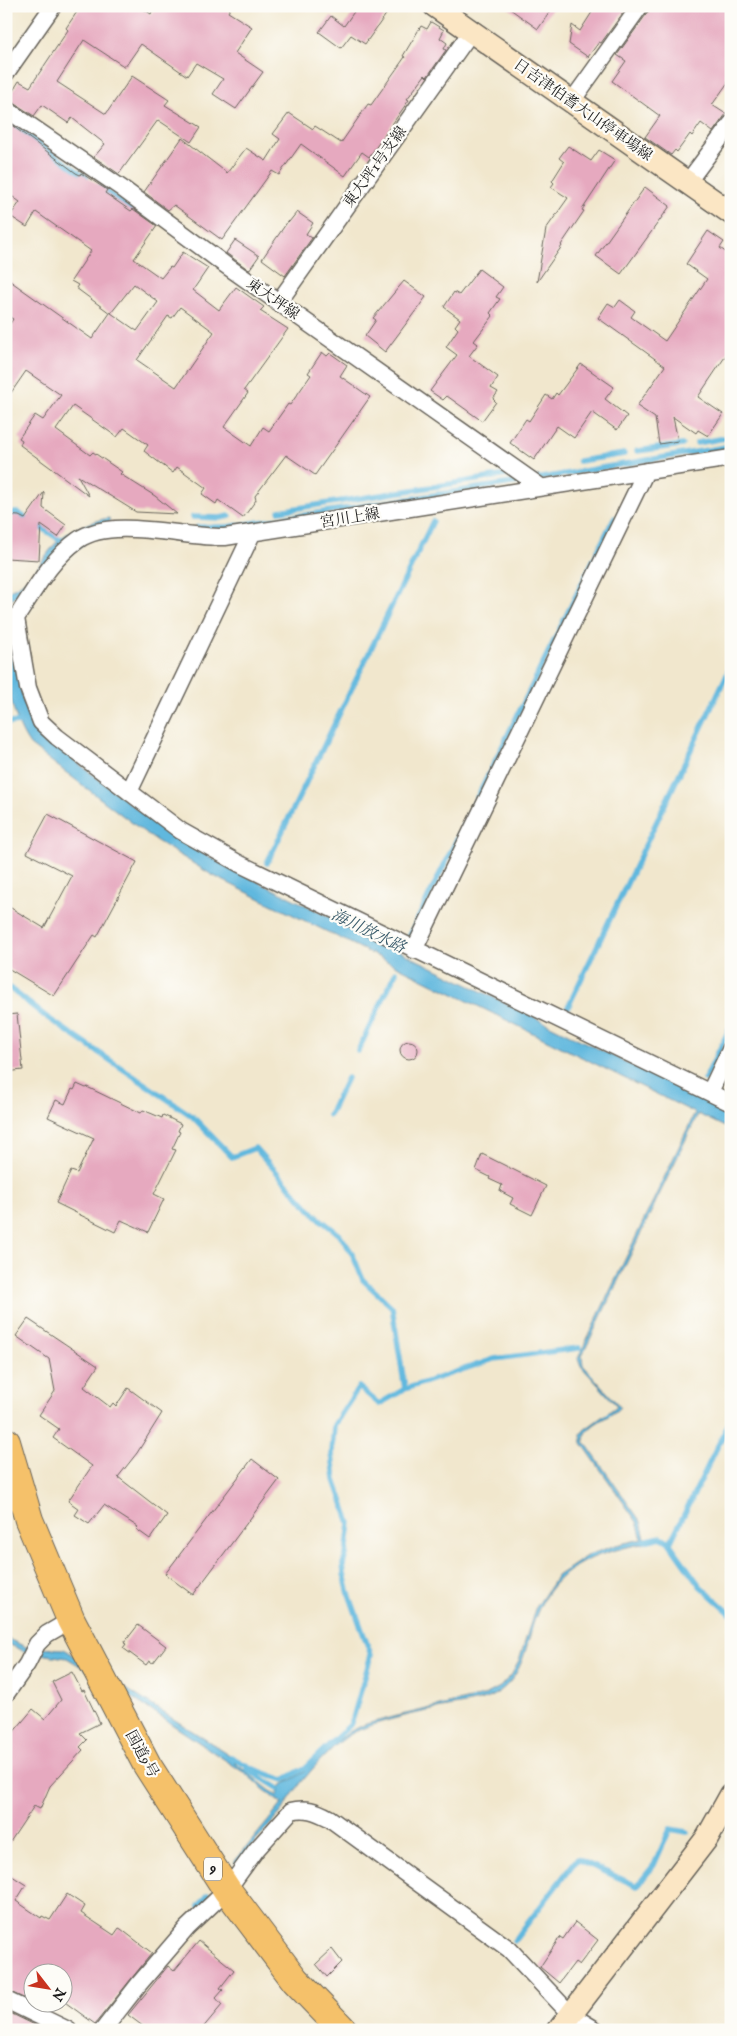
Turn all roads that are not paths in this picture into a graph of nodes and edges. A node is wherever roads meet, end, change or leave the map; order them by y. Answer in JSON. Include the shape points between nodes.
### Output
{"nodes":[{"id":1,"x":53,"y":6,"type":"edge"},
{"id":2,"x":435,"y":6,"type":"edge"},
{"id":3,"x":640,"y":6,"type":"edge"},
{"id":4,"x":472,"y":32,"type":"junction"},
{"id":5,"x":6,"y":73,"type":"edge"},
{"id":6,"x":572,"y":101,"type":"junction"},
{"id":7,"x":6,"y":109,"type":"edge"},
{"id":8,"x":731,"y":124,"type":"edge"},
{"id":9,"x":687,"y":183,"type":"junction"},
{"id":10,"x":731,"y":213,"type":"edge"},
{"id":11,"x":278,"y":302,"type":"junction"},
{"id":12,"x":731,"y":458,"type":"edge"},
{"id":13,"x":646,"y":471,"type":"junction"},
{"id":14,"x":541,"y":487,"type":"junction"},
{"id":15,"x":252,"y":534,"type":"junction"},
{"id":16,"x":11,"y":618,"type":"edge"},
{"id":17,"x":129,"y":792,"type":"junction"},
{"id":18,"x":414,"y":950,"type":"junction"},
{"id":19,"x":731,"y":1048,"type":"edge"},
{"id":20,"x":710,"y":1092,"type":"junction"},
{"id":21,"x":731,"y":1103,"type":"edge"},
{"id":22,"x":6,"y":1442,"type":"edge"},
{"id":23,"x":71,"y":1620,"type":"junction"},
{"id":24,"x":6,"y":1694,"type":"edge"},
{"id":25,"x":731,"y":1795,"type":"edge"},
{"id":26,"x":227,"y":1890,"type":"junction"},
{"id":27,"x":6,"y":2000,"type":"edge"},
{"id":28,"x":565,"y":2022,"type":"edge"},
{"id":29,"x":68,"y":2030,"type":"edge"},
{"id":30,"x":103,"y":2030,"type":"edge"},
{"id":31,"x":343,"y":2030,"type":"edge"},
{"id":32,"x":596,"y":2030,"type":"edge"}],
"edges":[{"from":1,"to":5,"type":"street"},
{"from":2,"to":4,"type":"main road","name":"日吉津伯耆大山停車場線"},
{"from":3,"to":6,"type":"street"},
{"from":4,"to":6,"type":"main road","name":"日吉津伯耆大山停車場線"},
{"from":4,"to":11,"type":"street","name":"東大坪1号支線"},
{"from":6,"to":9,"type":"main road","name":"日吉津伯耆大山停車場線"},
{"from":7,"to":11,"type":"street","name":"東大坪線","via":[[171,223]]},
{"from":8,"to":9,"type":"street"},
{"from":9,"to":10,"type":"main road","name":"日吉津伯耆大山停車場線"},
{"from":11,"to":14,"type":"street","name":"東大坪線"},
{"from":12,"to":13,"type":"street","name":"宮川上線"},
{"from":13,"to":14,"type":"street","name":"宮川上線"},
{"from":13,"to":18,"type":"street"},
{"from":14,"to":15,"type":"street","name":"宮川上線"},
{"from":15,"to":16,"type":"street","name":"宮川上線","via":[[206,538],[125,528],[100,530],[78,540],[52,564]]},
{"from":15,"to":17,"type":"street"},
{"from":16,"to":17,"type":"street","via":[[28,688],[41,722]]},
{"from":17,"to":18,"type":"street","via":[[181,831],[232,860]]},
{"from":18,"to":20,"type":"street"},
{"from":19,"to":20,"type":"street"},
{"from":20,"to":21,"type":"street"},
{"from":22,"to":23,"type":"highway","name":"国道9号","number":"9","via":[[29,1520]]},
{"from":23,"to":24,"type":"street","via":[[48,1634]]},
{"from":23,"to":26,"type":"highway","name":"国道9号","number":"9","via":[[147,1765]]},
{"from":25,"to":28,"type":"main road","via":[[707,1838]]},
{"from":26,"to":28,"type":"street","via":[[256,1850],[291,1811],[317,1812],[509,1949]]},
{"from":26,"to":30,"type":"street","via":[[181,1935]]},
{"from":26,"to":31,"type":"highway","name":"国道9号","number":"9","via":[[295,1980]]},
{"from":27,"to":29,"type":"street"},
{"from":28,"to":32,"type":"street"}]}
